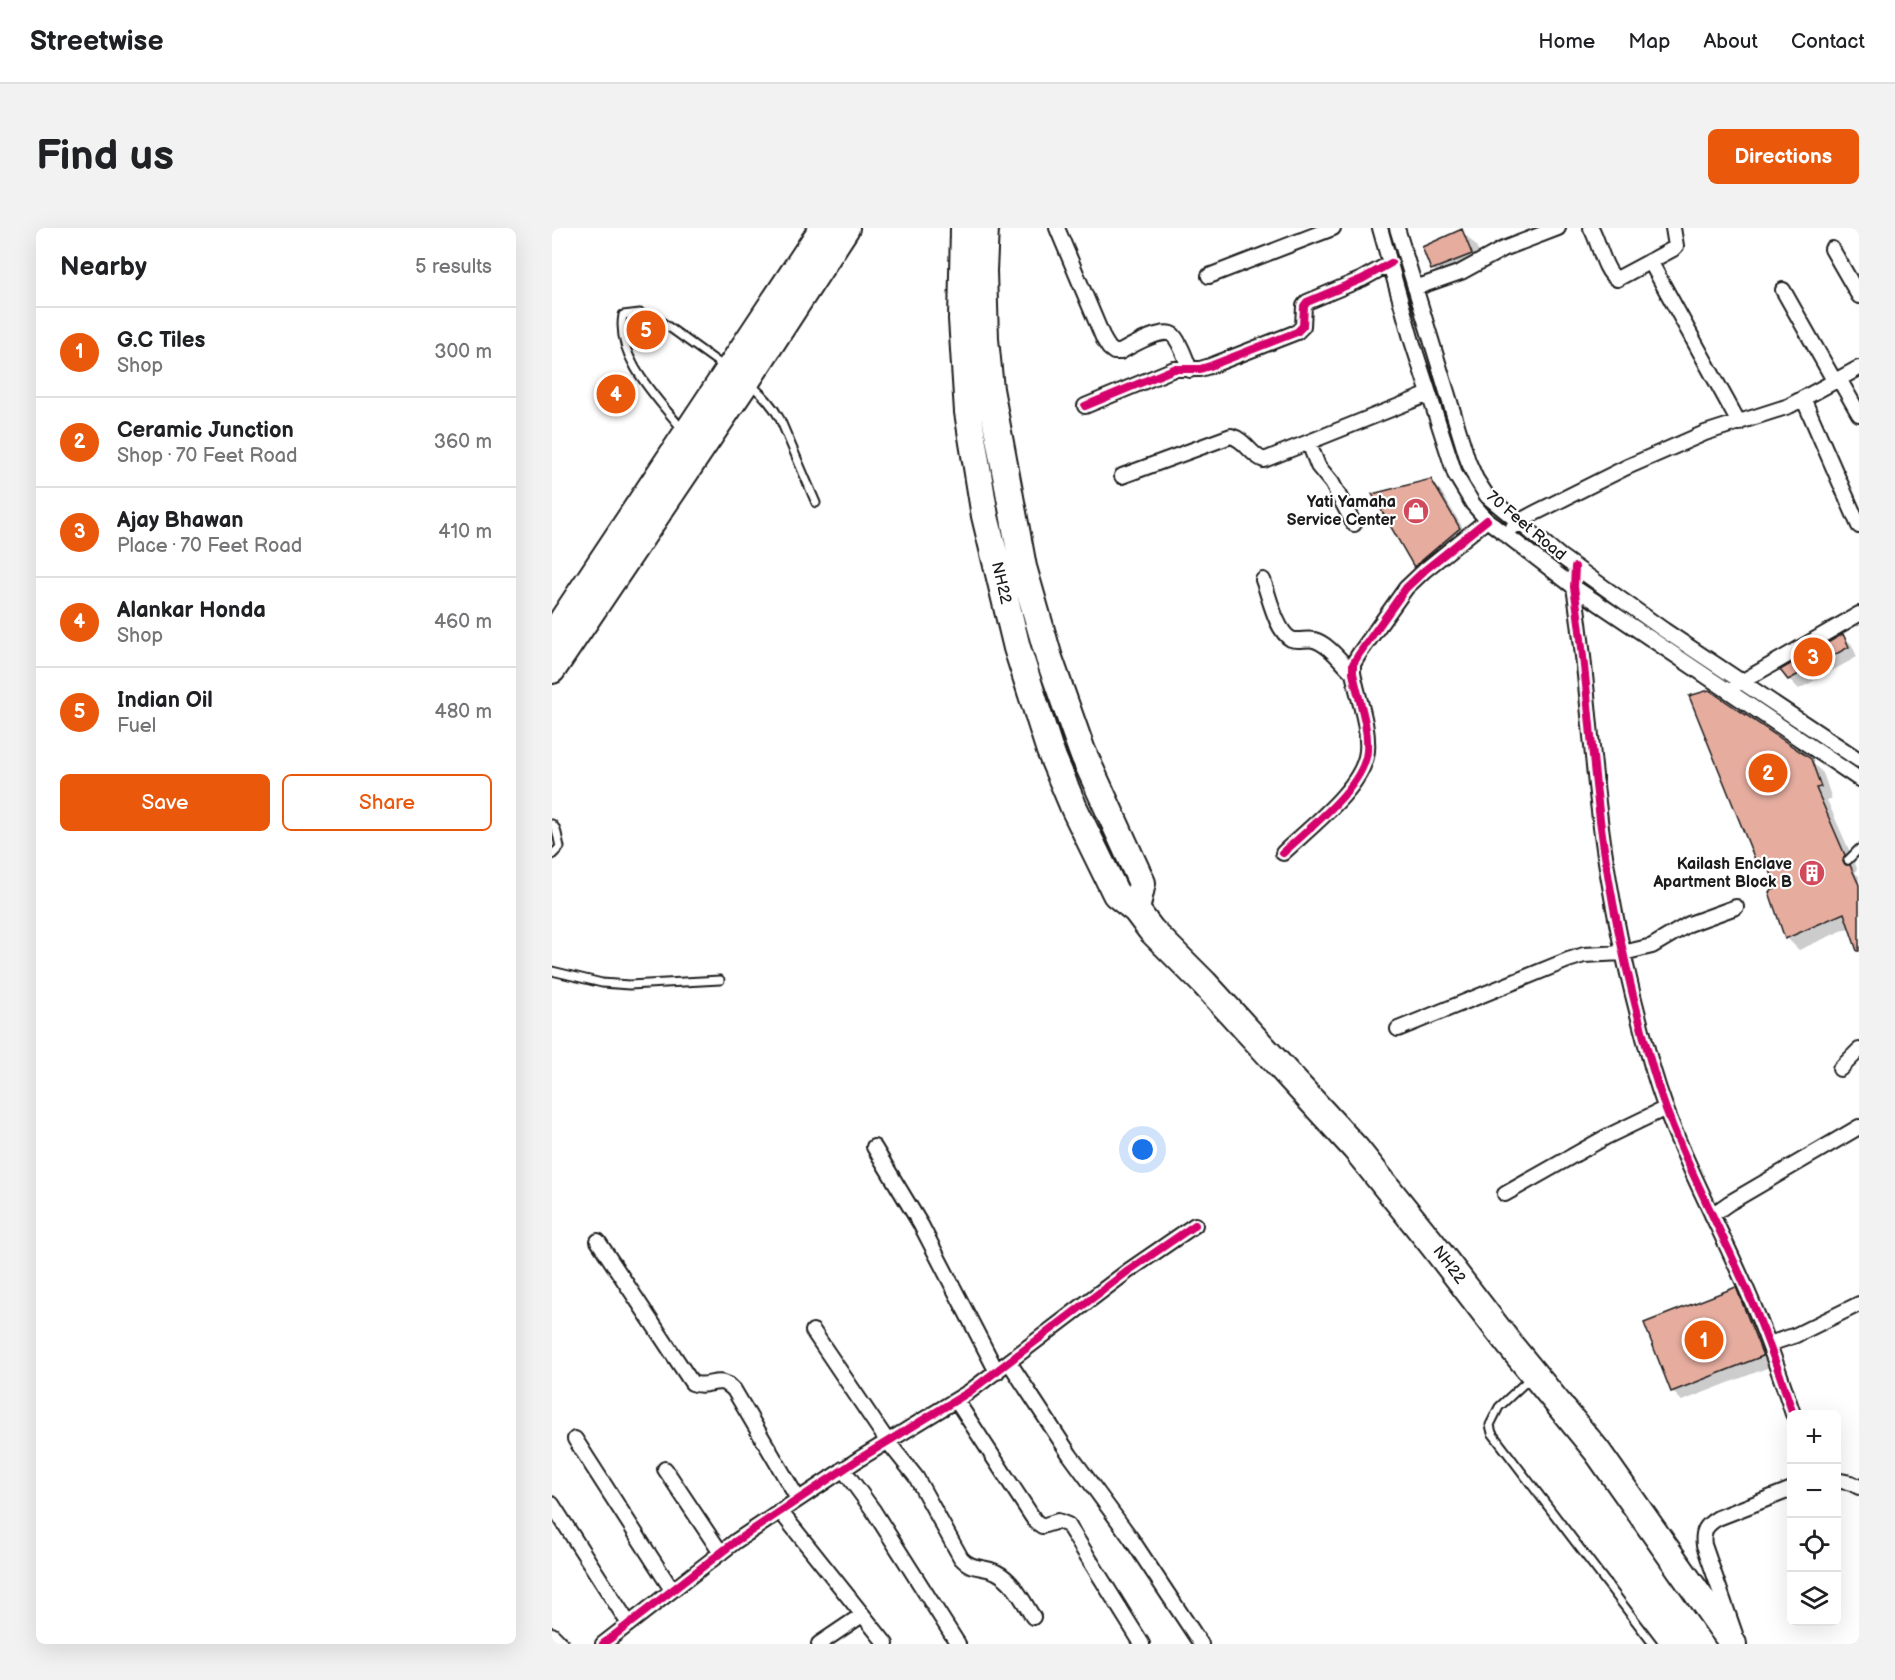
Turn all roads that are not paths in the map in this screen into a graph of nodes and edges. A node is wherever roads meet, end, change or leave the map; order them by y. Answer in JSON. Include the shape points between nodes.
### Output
{"nodes":[{"id":1,"x":823,"y":228,"type":"edge"},
{"id":2,"x":846,"y":228,"type":"edge"},
{"id":3,"x":964,"y":228,"type":"edge"},
{"id":4,"x":985,"y":228,"type":"edge"},
{"id":5,"x":1057,"y":228,"type":"edge"},
{"id":6,"x":1333,"y":228,"type":"edge"},
{"id":7,"x":1380,"y":228,"type":"edge"},
{"id":8,"x":1397,"y":228,"type":"edge"},
{"id":9,"x":1558,"y":228,"type":"edge"},
{"id":10,"x":1591,"y":228,"type":"edge"},
{"id":11,"x":1673,"y":228,"type":"edge"},
{"id":12,"x":1832,"y":249,"type":"dead end"},
{"id":13,"x":1650,"y":261,"type":"junction"},
{"id":14,"x":1391,"y":263,"type":"junction"},
{"id":15,"x":1209,"y":276,"type":"dead end"},
{"id":16,"x":1416,"y":288,"type":"junction"},
{"id":17,"x":1783,"y":290,"type":"dead end"},
{"id":18,"x":1859,"y":296,"type":"edge"},
{"id":19,"x":1429,"y":333,"type":"junction"},
{"id":20,"x":1411,"y":338,"type":"junction"},
{"id":21,"x":1859,"y":368,"type":"edge"},
{"id":22,"x":1190,"y":370,"type":"junction"},
{"id":23,"x":738,"y":376,"type":"junction"},
{"id":24,"x":1837,"y":380,"type":"junction"},
{"id":25,"x":1429,"y":394,"type":"junction"},
{"id":26,"x":1803,"y":398,"type":"junction"},
{"id":27,"x":1084,"y":406,"type":"dead end"},
{"id":28,"x":1859,"y":414,"type":"edge"},
{"id":29,"x":1739,"y":423,"type":"junction"},
{"id":30,"x":686,"y":434,"type":"junction"},
{"id":31,"x":1309,"y":443,"type":"junction"},
{"id":32,"x":1122,"y":476,"type":"dead end"},
{"id":33,"x":816,"y":504,"type":"dead end"},
{"id":34,"x":1487,"y":520,"type":"junction"},
{"id":35,"x":1518,"y":522,"type":"junction"},
{"id":36,"x":1354,"y":524,"type":"dead end"},
{"id":37,"x":1859,"y":526,"type":"edge"},
{"id":38,"x":1507,"y":534,"type":"junction"},
{"id":39,"x":1575,"y":567,"type":"junction"},
{"id":40,"x":1263,"y":580,"type":"dead end"},
{"id":41,"x":1574,"y":587,"type":"junction"},
{"id":42,"x":1859,"y":614,"type":"edge"},
{"id":43,"x":552,"y":636,"type":"edge"},
{"id":44,"x":552,"y":670,"type":"edge"},
{"id":45,"x":1353,"y":674,"type":"junction"},
{"id":46,"x":1741,"y":681,"type":"junction"},
{"id":47,"x":1727,"y":690,"type":"junction"},
{"id":48,"x":1859,"y":760,"type":"edge"},
{"id":49,"x":1859,"y":779,"type":"edge"},
{"id":50,"x":552,"y":824,"type":"edge"},
{"id":51,"x":1859,"y":849,"type":"edge"},
{"id":52,"x":1283,"y":853,"type":"dead end"},
{"id":53,"x":552,"y":855,"type":"edge"},
{"id":54,"x":1848,"y":860,"type":"dead end"},
{"id":55,"x":1736,"y":907,"type":"dead end"},
{"id":56,"x":1136,"y":910,"type":"junction"},
{"id":57,"x":1623,"y":953,"type":"junction"},
{"id":58,"x":552,"y":971,"type":"edge"},
{"id":59,"x":720,"y":980,"type":"dead end"},
{"id":60,"x":1398,"y":1029,"type":"dead end"},
{"id":61,"x":1859,"y":1050,"type":"edge"},
{"id":62,"x":1840,"y":1069,"type":"dead end"},
{"id":63,"x":1666,"y":1108,"type":"junction"},
{"id":64,"x":1859,"y":1127,"type":"edge"},
{"id":65,"x":874,"y":1147,"type":"dead end"},
{"id":66,"x":1505,"y":1194,"type":"dead end"},
{"id":67,"x":1712,"y":1215,"type":"junction"},
{"id":68,"x":1195,"y":1225,"type":"dead end"},
{"id":69,"x":598,"y":1241,"type":"dead end"},
{"id":70,"x":1859,"y":1304,"type":"edge"},
{"id":71,"x":813,"y":1331,"type":"dead end"},
{"id":72,"x":1769,"y":1344,"type":"junction"},
{"id":73,"x":1010,"y":1362,"type":"junction"},
{"id":74,"x":997,"y":1372,"type":"junction"},
{"id":75,"x":1534,"y":1374,"type":"junction"},
{"id":76,"x":956,"y":1400,"type":"junction"},
{"id":77,"x":1792,"y":1410,"type":"edge"},
{"id":78,"x":575,"y":1439,"type":"dead end"},
{"id":79,"x":888,"y":1442,"type":"junction"},
{"id":80,"x":665,"y":1469,"type":"dead end"},
{"id":81,"x":843,"y":1469,"type":"junction"},
{"id":82,"x":1841,"y":1481,"type":"edge"},
{"id":83,"x":1859,"y":1487,"type":"edge"},
{"id":84,"x":1787,"y":1491,"type":"edge"},
{"id":85,"x":798,"y":1499,"type":"junction"},
{"id":86,"x":552,"y":1504,"type":"edge"},
{"id":87,"x":780,"y":1511,"type":"junction"},
{"id":88,"x":721,"y":1553,"type":"junction"},
{"id":89,"x":672,"y":1590,"type":"junction"},
{"id":90,"x":862,"y":1615,"type":"junction"},
{"id":91,"x":1033,"y":1617,"type":"dead end"},
{"id":92,"x":629,"y":1624,"type":"junction"},
{"id":93,"x":552,"y":1635,"type":"edge"},
{"id":94,"x":561,"y":1644,"type":"edge"},
{"id":95,"x":603,"y":1644,"type":"edge"},
{"id":96,"x":819,"y":1644,"type":"edge"},
{"id":97,"x":886,"y":1644,"type":"edge"},
{"id":98,"x":958,"y":1644,"type":"edge"},
{"id":99,"x":1142,"y":1644,"type":"edge"},
{"id":100,"x":1201,"y":1644,"type":"edge"},
{"id":101,"x":1653,"y":1644,"type":"edge"},
{"id":102,"x":1732,"y":1644,"type":"edge"},
{"id":103,"x":1738,"y":1644,"type":"edge"}],
"edges":[{"from":1,"to":23,"type":"highway"},
{"from":2,"to":23,"type":"highway"},
{"from":3,"to":56,"type":"highway","name":"NH22","via":[[962,319],[968,412],[985,516],[1017,648],[1050,750],[1074,808],[1116,894]]},
{"from":4,"to":56,"type":"highway","name":"NH22","via":[[985,339],[990,389],[1023,567],[1049,658],[1082,751],[1142,883]]},
{"from":5,"to":22,"type":"street","via":[[1109,348],[1120,352],[1162,332],[1170,333]]},
{"from":6,"to":15,"type":"street"},
{"from":7,"to":14,"type":"street","name":"70 Feet Road"},
{"from":8,"to":16,"type":"street","name":"70 Feet Road"},
{"from":9,"to":16,"type":"street"},
{"from":10,"to":13,"type":"street","via":[[1612,276],[1617,279]]},
{"from":11,"to":13,"type":"street","via":[[1676,246]]},
{"from":12,"to":18,"type":"street"},
{"from":13,"to":29,"type":"street"},
{"from":14,"to":20,"type":"street","name":"70 Feet Road"},
{"from":14,"to":22,"type":"street","via":[[1307,302],[1304,326],[1297,332]]},
{"from":16,"to":19,"type":"street","name":"70 Feet Road"},
{"from":17,"to":24,"type":"street"},
{"from":19,"to":20,"type":"street"},
{"from":19,"to":35,"type":"street","name":"70 Feet Road","via":[[1471,470],[1486,496]]},
{"from":20,"to":25,"type":"street","name":"70 Feet Road"},
{"from":21,"to":24,"type":"street"},
{"from":22,"to":27,"type":"street","via":[[1174,369]]},
{"from":23,"to":30,"type":"highway"},
{"from":23,"to":30,"type":"lane","via":[[658,320],[640,313],[623,315],[621,328],[626,350],[653,393]]},
{"from":23,"to":33,"type":"lane","via":[[773,406]]},
{"from":23,"to":44,"type":"highway"},
{"from":24,"to":26,"type":"street"},
{"from":24,"to":28,"type":"street"},
{"from":25,"to":31,"type":"street"},
{"from":25,"to":34,"type":"street","name":"70 Feet Road","via":[[1455,474]]},
{"from":26,"to":29,"type":"street"},
{"from":26,"to":37,"type":"street"},
{"from":29,"to":35,"type":"street","via":[[1627,467]]},
{"from":30,"to":43,"type":"highway"},
{"from":31,"to":32,"type":"street","via":[[1264,460],[1257,458],[1239,438],[1231,436]]},
{"from":31,"to":36,"type":"street","via":[[1318,466]]},
{"from":34,"to":38,"type":"street","name":"70 Feet Road"},
{"from":34,"to":45,"type":"street","via":[[1406,588],[1359,654]]},
{"from":35,"to":38,"type":"street"},
{"from":35,"to":39,"type":"street","name":"70 Feet Road"},
{"from":38,"to":41,"type":"street","name":"70 Feet Road"},
{"from":39,"to":41,"type":"street"},
{"from":39,"to":46,"type":"street","name":"70 Feet Road"},
{"from":40,"to":45,"type":"street","via":[[1283,631],[1290,638],[1321,643]]},
{"from":41,"to":47,"type":"street","name":"70 Feet Road"},
{"from":41,"to":57,"type":"street","via":[[1597,794]]},
{"from":42,"to":46,"type":"street"},
{"from":45,"to":52,"type":"street","via":[[1366,740],[1363,768],[1347,791]]},
{"from":46,"to":47,"type":"street"},
{"from":46,"to":48,"type":"street","name":"70 Feet Road"},
{"from":47,"to":49,"type":"street","name":"70 Feet Road"},
{"from":50,"to":53,"type":"lane","via":[[560,847]]},
{"from":51,"to":54,"type":"lane"},
{"from":55,"to":57,"type":"street","via":[[1689,924],[1652,946]]},
{"from":56,"to":75,"type":"highway","name":"NH22","via":[[1356,1149]]},
{"from":57,"to":60,"type":"street","via":[[1568,960]]},
{"from":57,"to":63,"type":"street"},
{"from":58,"to":59,"type":"lane","via":[[620,984]]},
{"from":61,"to":62,"type":"street"},
{"from":63,"to":66,"type":"street"},
{"from":63,"to":67,"type":"street"},
{"from":64,"to":67,"type":"street"},
{"from":65,"to":74,"type":"street","via":[[921,1225]]},
{"from":67,"to":72,"type":"street"},
{"from":68,"to":73,"type":"street"},
{"from":69,"to":85,"type":"street","via":[[692,1383],[698,1386],[721,1382],[734,1390]]},
{"from":70,"to":72,"type":"street"},
{"from":71,"to":79,"type":"street"},
{"from":72,"to":77,"type":"street"},
{"from":73,"to":74,"type":"street"},
{"from":73,"to":100,"type":"street"},
{"from":74,"to":76,"type":"street"},
{"from":75,"to":101,"type":"lane","via":[[1499,1407],[1490,1425],[1492,1433]]},
{"from":75,"to":102,"type":"highway","name":"NH22","via":[[1597,1451]]},
{"from":76,"to":79,"type":"street"},
{"from":76,"to":99,"type":"street","via":[[1035,1521],[1042,1526],[1058,1521],[1068,1526]]},
{"from":78,"to":89,"type":"street"},
{"from":79,"to":81,"type":"street"},
{"from":79,"to":91,"type":"street","via":[[916,1477],[961,1558],[968,1565],[1004,1578]]},
{"from":80,"to":88,"type":"street"},
{"from":81,"to":85,"type":"street"},
{"from":81,"to":98,"type":"street","via":[[873,1509]]},
{"from":82,"to":83,"type":"street"},
{"from":84,"to":103,"type":"street","via":[[1718,1518],[1704,1529],[1704,1545]]},
{"from":85,"to":87,"type":"street"},
{"from":86,"to":92,"type":"street"},
{"from":87,"to":88,"type":"street"},
{"from":87,"to":90,"type":"street"},
{"from":88,"to":89,"type":"street"},
{"from":89,"to":92,"type":"street"},
{"from":90,"to":96,"type":"street"},
{"from":90,"to":97,"type":"street"},
{"from":92,"to":95,"type":"street"},
{"from":93,"to":94,"type":"street"}]}
